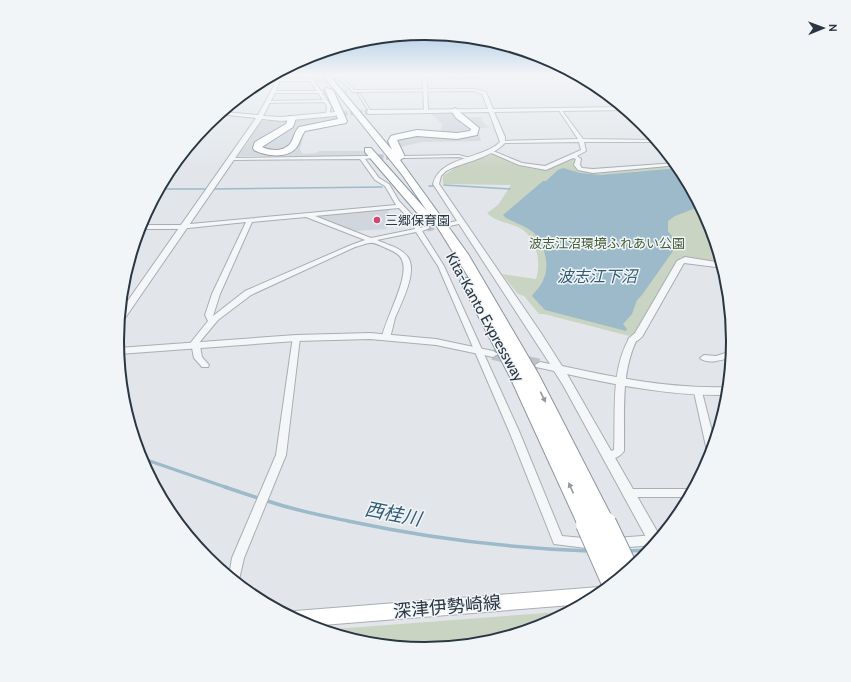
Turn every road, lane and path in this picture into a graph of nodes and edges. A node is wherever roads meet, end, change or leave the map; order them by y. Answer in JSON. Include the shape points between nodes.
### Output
{"nodes":[{"id":1,"x":266,"y":106,"type":"edge"},
{"id":2,"x":329,"y":106,"type":"edge"},
{"id":3,"x":334,"y":106,"type":"edge"},
{"id":4,"x":337,"y":106,"type":"edge"},
{"id":5,"x":347,"y":106,"type":"edge"},
{"id":6,"x":361,"y":106,"type":"tunnel mouth"},
{"id":7,"x":366,"y":106,"type":"edge"},
{"id":8,"x":426,"y":106,"type":"edge"},
{"id":9,"x":489,"y":106,"type":"edge"},
{"id":10,"x":560,"y":109,"type":"junction"},
{"id":11,"x":617,"y":109,"type":"edge"},
{"id":12,"x":455,"y":110,"type":"junction"},
{"id":13,"x":491,"y":110,"type":"junction"},
{"id":14,"x":426,"y":111,"type":"junction"},
{"id":15,"x":370,"y":113,"type":"junction"},
{"id":16,"x":228,"y":114,"type":"edge"},
{"id":17,"x":328,"y":114,"type":"junction"},
{"id":18,"x":335,"y":114,"type":"tunnel mouth"},
{"id":19,"x":260,"y":117,"type":"junction"},
{"id":20,"x":292,"y":118,"type":"junction"},
{"id":21,"x":322,"y":126,"type":"tunnel mouth"},
{"id":22,"x":420,"y":132,"type":"dead end"},
{"id":23,"x":581,"y":140,"type":"junction"},
{"id":24,"x":650,"y":141,"type":"edge"},
{"id":25,"x":503,"y":142,"type":"junction"},
{"id":26,"x":491,"y":152,"type":"junction"},
{"id":27,"x":369,"y":154,"type":"joint"},
{"id":28,"x":573,"y":155,"type":"junction"},
{"id":29,"x":361,"y":157,"type":"junction"},
{"id":30,"x":405,"y":157,"type":"tunnel mouth"},
{"id":31,"x":232,"y":159,"type":"junction"},
{"id":32,"x":471,"y":159,"type":"junction"},
{"id":33,"x":669,"y":165,"type":"edge"},
{"id":34,"x":423,"y":196,"type":"junction"},
{"id":35,"x":400,"y":206,"type":"junction"},
{"id":36,"x":307,"y":215,"type":"junction"},
{"id":37,"x":250,"y":220,"type":"junction"},
{"id":38,"x":461,"y":222,"type":"junction"},
{"id":39,"x":450,"y":224,"type":"tunnel mouth"},
{"id":40,"x":147,"y":227,"type":"edge"},
{"id":41,"x":184,"y":227,"type":"junction"},
{"id":42,"x":426,"y":227,"type":"junction"},
{"id":43,"x":370,"y":240,"type":"junction"},
{"id":44,"x":716,"y":265,"type":"edge"},
{"id":45,"x":126,"y":310,"type":"edge"},
{"id":46,"x":212,"y":321,"type":"junction"},
{"id":47,"x":386,"y":337,"type":"junction"},
{"id":48,"x":296,"y":338,"type":"junction"},
{"id":49,"x":633,"y":339,"type":"joint"},
{"id":50,"x":194,"y":346,"type":"junction"},
{"id":51,"x":479,"y":350,"type":"junction"},
{"id":52,"x":125,"y":352,"type":"edge"},
{"id":53,"x":493,"y":354,"type":"tunnel mouth"},
{"id":54,"x":726,"y":356,"type":"edge"},
{"id":55,"x":704,"y":358,"type":"dead end"},
{"id":56,"x":205,"y":365,"type":"dead end"},
{"id":57,"x":540,"y":365,"type":"tunnel mouth"},
{"id":58,"x":558,"y":369,"type":"junction"},
{"id":59,"x":621,"y":383,"type":"junction"},
{"id":60,"x":722,"y":390,"type":"edge"},
{"id":61,"x":698,"y":392,"type":"junction"},
{"id":62,"x":710,"y":441,"type":"edge"},
{"id":63,"x":608,"y":456,"type":"junction"},
{"id":64,"x":628,"y":493,"type":"junction"},
{"id":65,"x":685,"y":493,"type":"edge"},
{"id":66,"x":596,"y":524,"type":"junction"},
{"id":67,"x":654,"y":537,"type":"edge"},
{"id":68,"x":650,"y":541,"type":"edge"},
{"id":69,"x":625,"y":566,"type":"edge"},
{"id":70,"x":235,"y":574,"type":"edge"},
{"id":71,"x":612,"y":578,"type":"edge"},
{"id":72,"x":577,"y":601,"type":"edge"},
{"id":73,"x":308,"y":618,"type":"edge"}],
"edges":[{"from":1,"to":19,"type":"street"},
{"from":2,"to":17,"type":"street"},
{"from":3,"to":20,"type":"highway","via":[[343,120],[302,129],[294,146],[288,150],[271,152],[257,148],[258,144],[290,125]]},
{"from":4,"to":42,"type":"highway","name":"Kita-Kanto Expressway","via":[[390,164]]},
{"from":5,"to":34,"type":"highway","name":"Kita-Kanto Expressway"},
{"from":6,"to":15,"type":"highway"},
{"from":7,"to":15,"type":"street"},
{"from":8,"to":14,"type":"street"},
{"from":9,"to":13,"type":"street"},
{"from":10,"to":11,"type":"street"},
{"from":10,"to":13,"type":"street"},
{"from":10,"to":23,"type":"street"},
{"from":12,"to":13,"type":"street"},
{"from":12,"to":14,"type":"street"},
{"from":12,"to":22,"type":"highway","via":[[456,116],[472,129],[471,132],[456,136]]},
{"from":12,"to":34,"type":"highway","via":[[475,128],[474,133],[457,136],[417,133],[392,140]]},
{"from":13,"to":25,"type":"street"},
{"from":14,"to":15,"type":"street"},
{"from":16,"to":19,"type":"street"},
{"from":17,"to":18,"type":"street"},
{"from":17,"to":20,"type":"street"},
{"from":19,"to":20,"type":"street"},
{"from":19,"to":31,"type":"street"},
{"from":20,"to":21,"type":"highway","via":[[286,126],[255,144],[254,149],[270,153],[287,151],[296,146],[303,130]]},
{"from":23,"to":24,"type":"street"},
{"from":23,"to":25,"type":"street"},
{"from":23,"to":28,"type":"street","via":[[584,151]]},
{"from":25,"to":26,"type":"street"},
{"from":26,"to":28,"type":"street","via":[[510,161],[543,168],[550,168]]},
{"from":26,"to":32,"type":"street"},
{"from":27,"to":29,"type":"street"},
{"from":27,"to":42,"type":"highway"},
{"from":28,"to":33,"type":"street","via":[[579,159],[580,169],[593,171]]},
{"from":29,"to":31,"type":"street"},
{"from":29,"to":35,"type":"street","via":[[378,179],[387,185]]},
{"from":30,"to":32,"type":"street","via":[[459,156]]},
{"from":31,"to":41,"type":"street"},
{"from":32,"to":38,"type":"street","via":[[447,168],[436,179],[437,186]]},
{"from":34,"to":66,"type":"highway","name":"Kita-Kanto Expressway","one_way":true,"via":[[462,254],[506,328],[551,413]]},
{"from":35,"to":36,"type":"street"},
{"from":35,"to":42,"type":"street","via":[[415,221]]},
{"from":36,"to":37,"type":"street"},
{"from":36,"to":43,"type":"street"},
{"from":37,"to":41,"type":"street"},
{"from":37,"to":46,"type":"street","via":[[216,294],[209,315]]},
{"from":38,"to":39,"type":"street"},
{"from":38,"to":58,"type":"street"},
{"from":40,"to":41,"type":"street"},
{"from":41,"to":45,"type":"street"},
{"from":42,"to":43,"type":"street"},
{"from":42,"to":51,"type":"street"},
{"from":66,"to":42,"type":"highway","name":"Kita-Kanto Expressway","one_way":true,"via":[[497,334]]},
{"from":43,"to":46,"type":"street","via":[[248,293]]},
{"from":43,"to":47,"type":"street","via":[[402,252],[408,266],[408,275]]},
{"from":44,"to":49,"type":"street","via":[[681,260],[639,335]]},
{"from":46,"to":50,"type":"street"},
{"from":47,"to":48,"type":"street"},
{"from":47,"to":51,"type":"street"},
{"from":48,"to":50,"type":"street"},
{"from":48,"to":70,"type":"street","via":[[281,455],[238,558]]},
{"from":49,"to":59,"type":"street","via":[[625,352]]},
{"from":50,"to":52,"type":"street"},
{"from":50,"to":56,"type":"street","via":[[198,358]]},
{"from":51,"to":53,"type":"street"},
{"from":51,"to":68,"type":"street","via":[[558,541],[605,544]]},
{"from":54,"to":55,"type":"street","via":[[716,359]]},
{"from":57,"to":58,"type":"street"},
{"from":58,"to":59,"type":"street"},
{"from":58,"to":63,"type":"street"},
{"from":59,"to":61,"type":"street","via":[[660,390]]},
{"from":59,"to":63,"type":"street","via":[[618,411],[619,451]]},
{"from":60,"to":61,"type":"street"},
{"from":61,"to":62,"type":"street"},
{"from":63,"to":64,"type":"street"},
{"from":64,"to":65,"type":"street"},
{"from":64,"to":67,"type":"street"},
{"from":66,"to":69,"type":"highway","name":"Kita-Kanto Expressway","bridge":true},
{"from":66,"to":71,"type":"highway","name":"Kita-Kanto Expressway","bridge":true},
{"from":72,"to":73,"type":"main road","name":"深津伊勢崎線"}]}
